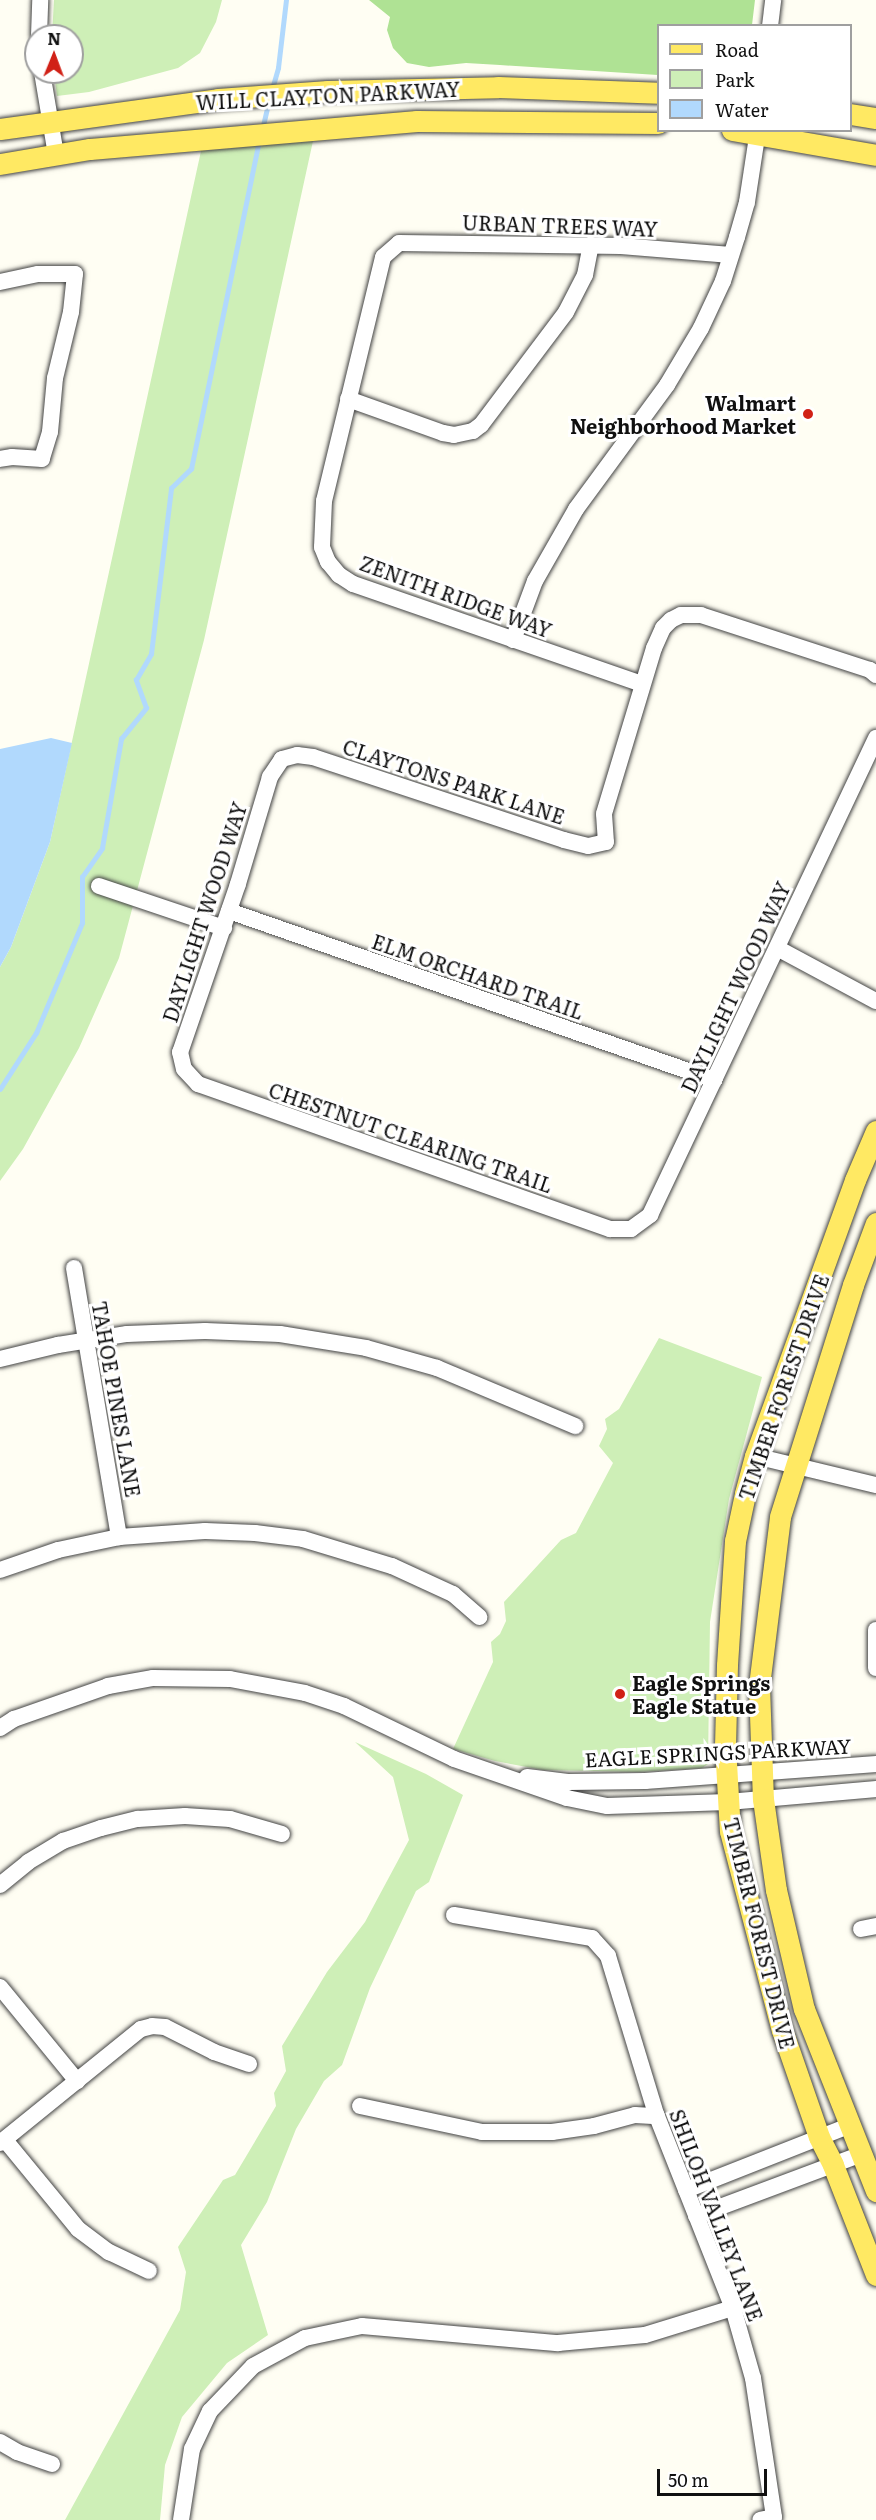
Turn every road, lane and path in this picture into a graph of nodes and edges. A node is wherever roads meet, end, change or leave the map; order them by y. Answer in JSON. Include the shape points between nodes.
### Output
{"nodes":[{"id":1,"x":40,"y":0,"type":"edge"},
{"id":2,"x":773,"y":0,"type":"edge"},
{"id":3,"x":39,"y":24,"type":"edge"},
{"id":4,"x":770,"y":24,"type":"edge"},
{"id":5,"x":44,"y":84,"type":"edge"},
{"id":6,"x":426,"y":87,"type":"junction"},
{"id":7,"x":657,"y":93,"type":"edge"},
{"id":8,"x":852,"y":114,"type":"edge"},
{"id":9,"x":876,"y":118,"type":"edge"},
{"id":10,"x":50,"y":121,"type":"junction"},
{"id":11,"x":426,"y":121,"type":"junction"},
{"id":12,"x":657,"y":123,"type":"edge"},
{"id":13,"x":0,"y":129,"type":"edge"},
{"id":14,"x":758,"y":132,"type":"edge"},
{"id":15,"x":56,"y":155,"type":"junction"},
{"id":16,"x":876,"y":155,"type":"edge"},
{"id":17,"x":0,"y":164,"type":"edge"},
{"id":18,"x":591,"y":244,"type":"junction"},
{"id":19,"x":389,"y":249,"type":"joint"},
{"id":20,"x":731,"y":255,"type":"junction"},
{"id":21,"x":0,"y":282,"type":"edge"},
{"id":22,"x":348,"y":399,"type":"junction"},
{"id":23,"x":0,"y":459,"type":"edge"},
{"id":24,"x":513,"y":640,"type":"junction"},
{"id":25,"x":876,"y":675,"type":"edge"},
{"id":26,"x":642,"y":684,"type":"junction"},
{"id":27,"x":876,"y":738,"type":"edge"},
{"id":28,"x":288,"y":756,"type":"joint"},
{"id":29,"x":99,"y":886,"type":"dead end"},
{"id":30,"x":229,"y":911,"type":"junction"},
{"id":31,"x":224,"y":928,"type":"junction"},
{"id":32,"x":777,"y":948,"type":"junction"},
{"id":33,"x":876,"y":1001,"type":"edge"},
{"id":34,"x":714,"y":1080,"type":"junction"},
{"id":35,"x":198,"y":1084,"type":"joint"},
{"id":36,"x":876,"y":1131,"type":"edge"},
{"id":37,"x":876,"y":1223,"type":"edge"},
{"id":38,"x":610,"y":1229,"type":"joint"},
{"id":39,"x":74,"y":1268,"type":"dead end"},
{"id":40,"x":85,"y":1340,"type":"junction"},
{"id":41,"x":0,"y":1359,"type":"edge"},
{"id":42,"x":575,"y":1426,"type":"dead end"},
{"id":43,"x":755,"y":1456,"type":"junction"},
{"id":44,"x":795,"y":1466,"type":"junction"},
{"id":45,"x":876,"y":1485,"type":"edge"},
{"id":46,"x":119,"y":1537,"type":"junction"},
{"id":47,"x":0,"y":1570,"type":"edge"},
{"id":48,"x":479,"y":1617,"type":"dead end"},
{"id":49,"x":876,"y":1630,"type":"edge"},
{"id":50,"x":876,"y":1668,"type":"edge"},
{"id":51,"x":0,"y":1728,"type":"edge"},
{"id":52,"x":876,"y":1764,"type":"edge"},
{"id":53,"x":760,"y":1772,"type":"junction"},
{"id":54,"x":491,"y":1773,"type":"junction"},
{"id":55,"x":727,"y":1775,"type":"junction"},
{"id":56,"x":876,"y":1789,"type":"edge"},
{"id":57,"x":763,"y":1799,"type":"junction"},
{"id":58,"x":728,"y":1802,"type":"junction"},
{"id":59,"x":282,"y":1834,"type":"dead end"},
{"id":60,"x":0,"y":1885,"type":"edge"},
{"id":61,"x":454,"y":1915,"type":"dead end"},
{"id":62,"x":0,"y":1987,"type":"edge"},
{"id":63,"x":249,"y":2064,"type":"dead end"},
{"id":64,"x":77,"y":2081,"type":"junction"},
{"id":65,"x":360,"y":2106,"type":"dead end"},
{"id":66,"x":657,"y":2116,"type":"junction"},
{"id":67,"x":851,"y":2125,"type":"junction"},
{"id":68,"x":819,"y":2137,"type":"junction"},
{"id":69,"x":3,"y":2141,"type":"edge"},
{"id":70,"x":862,"y":2154,"type":"junction"},
{"id":71,"x":833,"y":2165,"type":"junction"},
{"id":72,"x":686,"y":2190,"type":"junction"},
{"id":73,"x":876,"y":2191,"type":"edge"},
{"id":74,"x":696,"y":2216,"type":"junction"},
{"id":75,"x":148,"y":2271,"type":"dead end"},
{"id":76,"x":876,"y":2275,"type":"edge"},
{"id":77,"x":733,"y":2308,"type":"junction"},
{"id":78,"x":0,"y":2442,"type":"edge"},
{"id":79,"x":52,"y":2464,"type":"dead end"},
{"id":80,"x":767,"y":2518,"type":"edge"},
{"id":81,"x":181,"y":2520,"type":"edge"}],
"edges":[{"from":1,"to":3,"type":"street"},
{"from":2,"to":4,"type":"street"},
{"from":5,"to":10,"type":"street"},
{"from":6,"to":7,"type":"main road","name":"WILL CLAYTON PARKWAY"},
{"from":6,"to":10,"type":"main road","name":"WILL CLAYTON PARKWAY","via":[[245,97]]},
{"from":6,"to":11,"type":"main road"},
{"from":8,"to":9,"type":"main road"},
{"from":10,"to":13,"type":"main road","name":"WILL CLAYTON PARKWAY"},
{"from":10,"to":15,"type":"street"},
{"from":11,"to":12,"type":"main road","name":"WILL CLAYTON PARKWAY"},
{"from":11,"to":15,"type":"main road","name":"WILL CLAYTON PARKWAY"},
{"from":14,"to":16,"type":"main road"},
{"from":14,"to":20,"type":"street","via":[[747,202]]},
{"from":15,"to":17,"type":"main road","name":"WILL CLAYTON PARKWAY"},
{"from":18,"to":19,"type":"street","name":"URBAN TREES WAY","via":[[410,241]]},
{"from":18,"to":20,"type":"street","name":"URBAN TREES WAY"},
{"from":18,"to":22,"type":"street","via":[[581,287],[549,337],[473,431],[443,433]]},
{"from":19,"to":22,"type":"street","name":"ZENITH RIDGE WAY","via":[[383,257]]},
{"from":20,"to":24,"type":"street","via":[[701,328],[667,385],[604,466],[552,549],[535,581]]},
{"from":21,"to":23,"type":"street","via":[[38,274],[75,274],[71,312],[55,378],[50,432],[42,459]]},
{"from":22,"to":24,"type":"street","name":"ZENITH RIDGE WAY","via":[[321,514],[322,547],[328,562],[339,575],[370,592]]},
{"from":24,"to":26,"type":"street","name":"ZENITH RIDGE WAY"},
{"from":25,"to":26,"type":"street","via":[[702,615],[681,615],[663,628]]},
{"from":26,"to":28,"type":"street","name":"CLAYTONS PARK LANE","via":[[604,814],[606,842],[588,846],[313,757]]},
{"from":27,"to":32,"type":"street","name":"DAYLIGHT WOOD WAY"},
{"from":28,"to":30,"type":"street","name":"DAYLIGHT WOOD WAY","via":[[277,764],[270,777]]},
{"from":29,"to":31,"type":"street"},
{"from":30,"to":31,"type":"street","name":"DAYLIGHT WOOD WAY"},
{"from":30,"to":34,"type":"street","name":"ELM ORCHARD TRAIL"},
{"from":31,"to":35,"type":"street","name":"DAYLIGHT WOOD WAY","via":[[180,1052],[184,1069]]},
{"from":32,"to":33,"type":"street"},
{"from":32,"to":34,"type":"street","name":"DAYLIGHT WOOD WAY"},
{"from":34,"to":38,"type":"street","name":"DAYLIGHT WOOD WAY","via":[[650,1215],[631,1229]]},
{"from":35,"to":38,"type":"street","name":"CHESTNUT CLEARING TRAIL"},
{"from":36,"to":43,"type":"main road","name":"TIMBER FOREST DRIVE"},
{"from":37,"to":44,"type":"main road","name":"TIMBER FOREST DRIVE"},
{"from":39,"to":40,"type":"street","name":"TAHOE PINES LANE"},
{"from":40,"to":41,"type":"street"},
{"from":40,"to":42,"type":"street","via":[[205,1331],[280,1334],[354,1346],[437,1368]]},
{"from":40,"to":46,"type":"street","name":"TAHOE PINES LANE"},
{"from":43,"to":44,"type":"street"},
{"from":43,"to":55,"type":"main road","name":"TIMBER FOREST DRIVE","via":[[735,1541],[726,1665]]},
{"from":44,"to":45,"type":"street"},
{"from":44,"to":53,"type":"main road","name":"TIMBER FOREST DRIVE","via":[[780,1518],[768,1596],[759,1686]]},
{"from":46,"to":47,"type":"street","via":[[58,1550]]},
{"from":46,"to":48,"type":"street","via":[[206,1531],[303,1539],[424,1578],[453,1594]]},
{"from":49,"to":50,"type":"street"},
{"from":51,"to":54,"type":"street","name":"EAGLE SPRINGS PARKWAY","via":[[24,1715],[108,1686],[153,1678],[230,1679],[305,1693],[344,1706]]},
{"from":52,"to":53,"type":"street","name":"EAGLE SPRINGS PARKWAY"},
{"from":53,"to":55,"type":"street","name":"EAGLE SPRINGS PARKWAY"},
{"from":53,"to":57,"type":"main road","name":"TIMBER FOREST DRIVE"},
{"from":54,"to":55,"type":"street","name":"EAGLE SPRINGS PARKWAY","via":[[568,1782]]},
{"from":54,"to":58,"type":"street","name":"EAGLE SPRINGS PARKWAY","via":[[567,1798],[607,1806]]},
{"from":55,"to":58,"type":"main road","name":"TIMBER FOREST DRIVE"},
{"from":56,"to":57,"type":"street","name":"EAGLE SPRINGS PARKWAY"},
{"from":57,"to":58,"type":"street","name":"EAGLE SPRINGS PARKWAY"},
{"from":57,"to":67,"type":"main road","name":"TIMBER FOREST DRIVE","via":[[776,1890],[804,2009]]},
{"from":58,"to":68,"type":"main road","name":"TIMBER FOREST DRIVE","via":[[730,1831],[782,2030]]},
{"from":59,"to":60,"type":"street","via":[[230,1819],[138,1819],[63,1841]]},
{"from":61,"to":66,"type":"street","name":"SHILOH VALLEY LANE","via":[[592,1938],[608,1956]]},
{"from":62,"to":64,"type":"street"},
{"from":63,"to":64,"type":"street","via":[[214,2052],[165,2027],[152,2026],[141,2029]]},
{"from":64,"to":69,"type":"street"},
{"from":65,"to":66,"type":"street","via":[[482,2132],[552,2132],[634,2115]]},
{"from":66,"to":72,"type":"street","name":"SHILOH VALLEY LANE"},
{"from":67,"to":68,"type":"street"},
{"from":67,"to":70,"type":"main road","name":"TIMBER FOREST DRIVE"},
{"from":68,"to":71,"type":"main road","name":"TIMBER FOREST DRIVE"},
{"from":68,"to":72,"type":"street"},
{"from":69,"to":75,"type":"street","via":[[78,2229],[109,2252]]},
{"from":70,"to":71,"type":"street"},
{"from":70,"to":73,"type":"main road","name":"TIMBER FOREST DRIVE"},
{"from":71,"to":74,"type":"street"},
{"from":71,"to":76,"type":"main road","name":"TIMBER FOREST DRIVE"},
{"from":72,"to":74,"type":"street","name":"SHILOH VALLEY LANE"},
{"from":74,"to":77,"type":"street","name":"SHILOH VALLEY LANE"},
{"from":77,"to":80,"type":"street","name":"SHILOH VALLEY LANE","via":[[753,2378]]},
{"from":77,"to":81,"type":"street","via":[[645,2335],[558,2343],[362,2326],[305,2338],[253,2366],[210,2411],[192,2449]]},
{"from":78,"to":79,"type":"street"}]}
